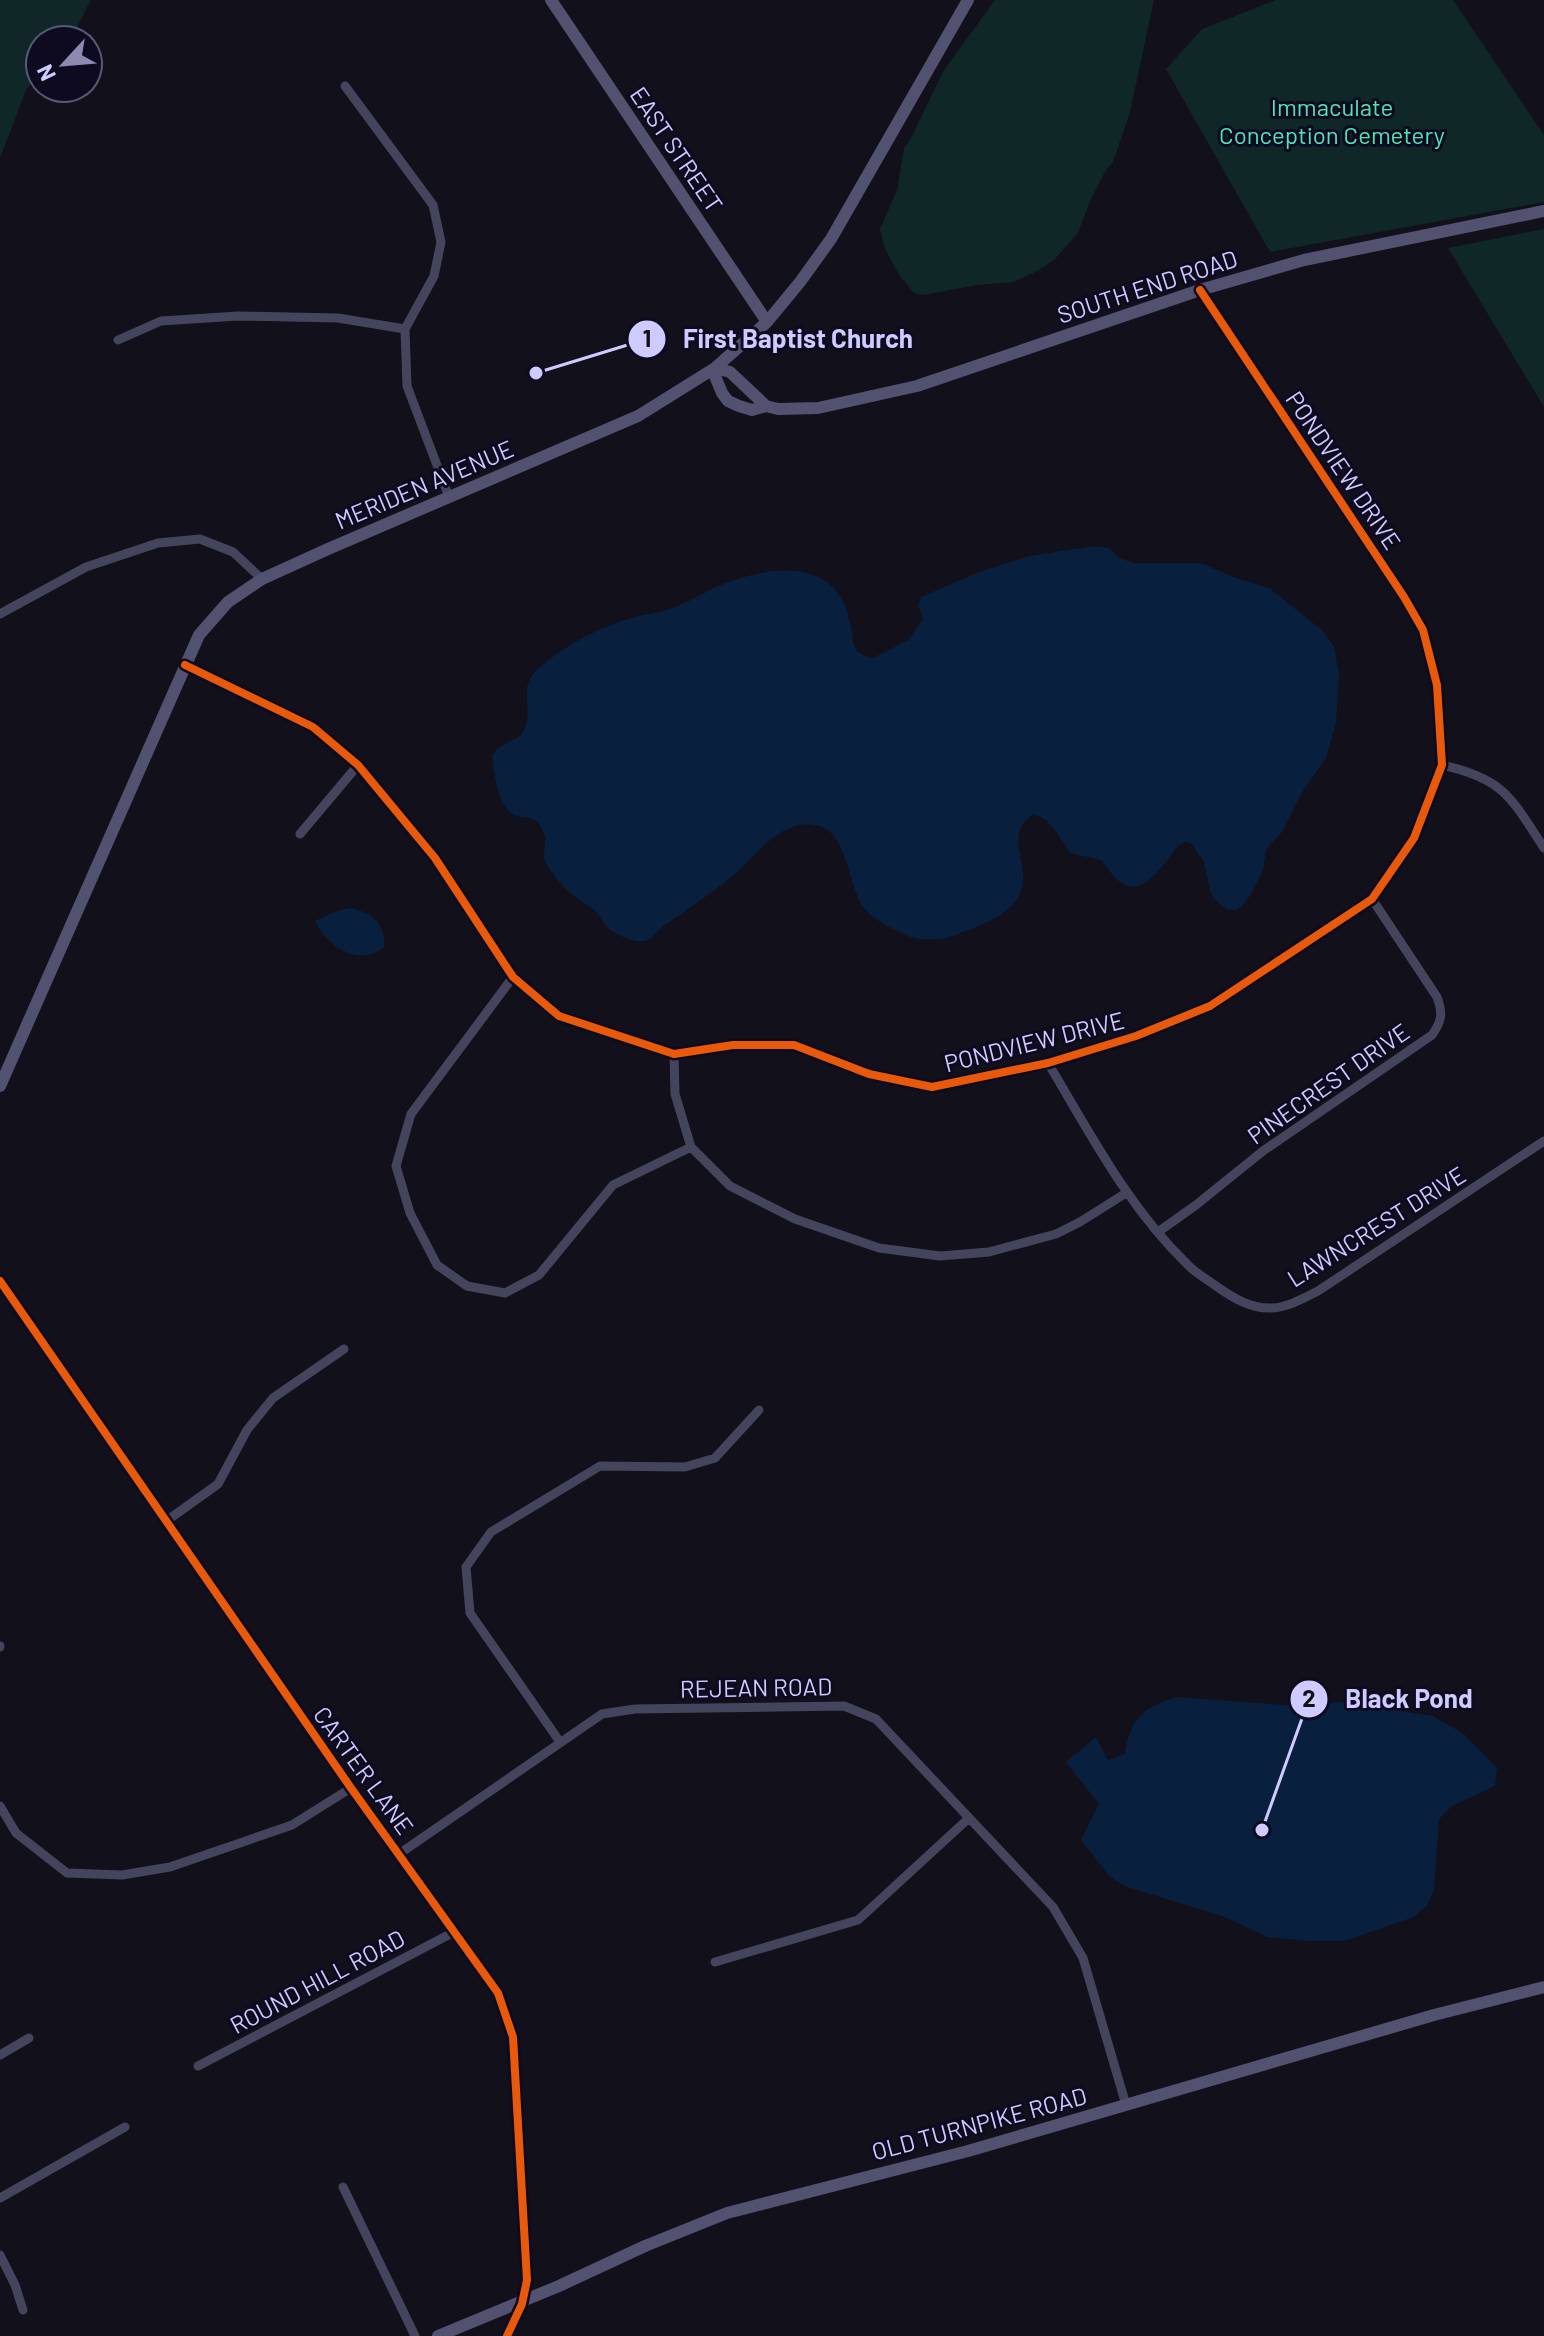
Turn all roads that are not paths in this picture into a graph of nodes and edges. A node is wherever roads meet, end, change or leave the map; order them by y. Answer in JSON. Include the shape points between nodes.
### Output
{"nodes":[{"id":1,"x":551,"y":0,"type":"edge"},
{"id":2,"x":968,"y":0,"type":"edge"},
{"id":3,"x":345,"y":86,"type":"dead end"},
{"id":4,"x":1544,"y":211,"type":"edge"},
{"id":5,"x":1200,"y":290,"type":"junction"},
{"id":6,"x":767,"y":322,"type":"junction"},
{"id":7,"x":405,"y":329,"type":"junction"},
{"id":8,"x":118,"y":340,"type":"dead end"},
{"id":9,"x":715,"y":368,"type":"junction"},
{"id":10,"x":766,"y":406,"type":"junction"},
{"id":11,"x":449,"y":497,"type":"junction"},
{"id":12,"x":262,"y":579,"type":"junction"},
{"id":13,"x":0,"y":614,"type":"edge"},
{"id":14,"x":185,"y":665,"type":"junction"},
{"id":15,"x":358,"y":765,"type":"junction"},
{"id":16,"x":1442,"y":765,"type":"junction"},
{"id":17,"x":300,"y":834,"type":"dead end"},
{"id":18,"x":1544,"y":848,"type":"edge"},
{"id":19,"x":1372,"y":899,"type":"junction"},
{"id":20,"x":513,"y":977,"type":"junction"},
{"id":21,"x":674,"y":1054,"type":"junction"},
{"id":22,"x":1048,"y":1063,"type":"junction"},
{"id":23,"x":0,"y":1086,"type":"edge"},
{"id":24,"x":1543,"y":1144,"type":"edge"},
{"id":25,"x":691,"y":1147,"type":"junction"},
{"id":26,"x":1126,"y":1193,"type":"junction"},
{"id":27,"x":1158,"y":1232,"type":"junction"},
{"id":28,"x":0,"y":1281,"type":"edge"},
{"id":29,"x":344,"y":1349,"type":"dead end"},
{"id":30,"x":759,"y":1410,"type":"dead end"},
{"id":31,"x":165,"y":1522,"type":"junction"},
{"id":32,"x":560,"y":1742,"type":"junction"},
{"id":33,"x":351,"y":1788,"type":"junction"},
{"id":34,"x":0,"y":1806,"type":"edge"},
{"id":35,"x":969,"y":1818,"type":"junction"},
{"id":36,"x":399,"y":1854,"type":"junction"},
{"id":37,"x":454,"y":1932,"type":"junction"},
{"id":38,"x":715,"y":1962,"type":"dead end"},
{"id":39,"x":1544,"y":1987,"type":"edge"},
{"id":40,"x":29,"y":2038,"type":"dead end"},
{"id":41,"x":0,"y":2055,"type":"edge"},
{"id":42,"x":198,"y":2066,"type":"dead end"},
{"id":43,"x":1126,"y":2105,"type":"junction"},
{"id":44,"x":125,"y":2127,"type":"dead end"},
{"id":45,"x":343,"y":2187,"type":"dead end"},
{"id":46,"x":0,"y":2198,"type":"edge"},
{"id":47,"x":0,"y":2255,"type":"edge"},
{"id":48,"x":523,"y":2301,"type":"junction"},
{"id":49,"x":23,"y":2310,"type":"dead end"},
{"id":50,"x":415,"y":2336,"type":"edge"},
{"id":51,"x":438,"y":2336,"type":"edge"},
{"id":52,"x":507,"y":2336,"type":"edge"}],
"edges":[{"from":1,"to":6,"type":"main road","name":"EAST STREET"},
{"from":2,"to":6,"type":"main road","name":"MERIDEN AVENUE","via":[[831,239]]},
{"from":3,"to":7,"type":"street","via":[[433,205],[441,242],[434,276]]},
{"from":4,"to":5,"type":"main road","name":"SOUTH END ROAD","via":[[1304,260]]},
{"from":5,"to":10,"type":"main road","name":"SOUTH END ROAD","via":[[917,386],[818,408]]},
{"from":5,"to":16,"type":"street","name":"PONDVIEW DRIVE","via":[[1423,630],[1437,685]]},
{"from":6,"to":9,"type":"main road","name":"MERIDEN AVENUE"},
{"from":7,"to":8,"type":"street","via":[[338,318],[238,316],[161,321]]},
{"from":7,"to":11,"type":"street","via":[[407,386]]},
{"from":9,"to":10,"type":"main road","via":[[730,372]]},
{"from":9,"to":10,"type":"main road","name":"SOUTH END ROAD","via":[[717,384],[728,401],[752,410]]},
{"from":9,"to":11,"type":"main road","name":"MERIDEN AVENUE","via":[[638,416]]},
{"from":11,"to":12,"type":"main road","name":"MERIDEN AVENUE"},
{"from":12,"to":13,"type":"street","via":[[233,552],[200,539],[158,543],[86,567]]},
{"from":12,"to":14,"type":"main road","name":"MERIDEN AVENUE","via":[[228,602],[199,635]]},
{"from":14,"to":15,"type":"street","name":"PONDVIEW DRIVE","via":[[313,727]]},
{"from":14,"to":23,"type":"main road","name":"MERIDEN AVENUE"},
{"from":15,"to":17,"type":"street"},
{"from":15,"to":20,"type":"street","name":"PONDVIEW DRIVE","via":[[435,858]]},
{"from":16,"to":18,"type":"street","via":[[1466,770],[1510,796]]},
{"from":16,"to":19,"type":"street","name":"PONDVIEW DRIVE","via":[[1414,838]]},
{"from":19,"to":22,"type":"street","name":"PONDVIEW DRIVE","via":[[1210,1006]]},
{"from":19,"to":27,"type":"street","name":"PINECREST DRIVE","via":[[1437,997],[1439,1025]]},
{"from":20,"to":21,"type":"street","name":"PONDVIEW DRIVE","via":[[559,1016]]},
{"from":20,"to":25,"type":"street","via":[[411,1114],[396,1166],[410,1213],[437,1265],[467,1286],[505,1293],[539,1275],[613,1185]]},
{"from":21,"to":22,"type":"street","name":"PONDVIEW DRIVE","via":[[733,1045],[794,1045],[869,1074],[932,1087]]},
{"from":21,"to":25,"type":"street","via":[[675,1094]]},
{"from":22,"to":26,"type":"street","name":"LAWNCREST DRIVE"},
{"from":24,"to":27,"type":"street","name":"LAWNCREST DRIVE","via":[[1318,1291],[1273,1308],[1235,1299],[1189,1267]]},
{"from":25,"to":26,"type":"street","via":[[730,1186],[795,1219],[879,1248],[940,1256],[1039,1240]]},
{"from":26,"to":27,"type":"street","name":"LAWNCREST DRIVE"},
{"from":28,"to":31,"type":"street","name":"CARTER LANE"},
{"from":29,"to":31,"type":"street","via":[[273,1398],[247,1430],[218,1484]]},
{"from":30,"to":32,"type":"street","via":[[715,1458],[685,1467],[600,1466],[491,1532],[466,1567],[470,1613]]},
{"from":31,"to":33,"type":"street","name":"CARTER LANE"},
{"from":32,"to":35,"type":"street","name":"REJEAN ROAD","via":[[602,1714],[635,1709],[844,1706],[876,1719]]},
{"from":32,"to":36,"type":"street","name":"REJEAN ROAD"},
{"from":33,"to":34,"type":"street","via":[[292,1825],[170,1867],[122,1875],[67,1873],[16,1833]]},
{"from":33,"to":36,"type":"street","name":"CARTER LANE"},
{"from":35,"to":38,"type":"street","via":[[858,1920]]},
{"from":35,"to":43,"type":"street","name":"REJEAN ROAD","via":[[1053,1907],[1083,1958]]},
{"from":36,"to":37,"type":"street","name":"CARTER LANE"},
{"from":37,"to":42,"type":"street","name":"ROUND HILL ROAD"},
{"from":37,"to":48,"type":"street","name":"CARTER LANE","via":[[498,1993],[513,2037],[527,2280]]},
{"from":39,"to":43,"type":"main road","name":"OLD TURNPIKE ROAD"},
{"from":40,"to":41,"type":"street"},
{"from":43,"to":48,"type":"main road","name":"OLD TURNPIKE ROAD","via":[[727,2213]]},
{"from":44,"to":46,"type":"street"},
{"from":45,"to":50,"type":"street"},
{"from":47,"to":49,"type":"street"},
{"from":48,"to":51,"type":"main road","name":"OLD TURNPIKE ROAD"},
{"from":48,"to":52,"type":"street","name":"CARTER LANE"}]}
